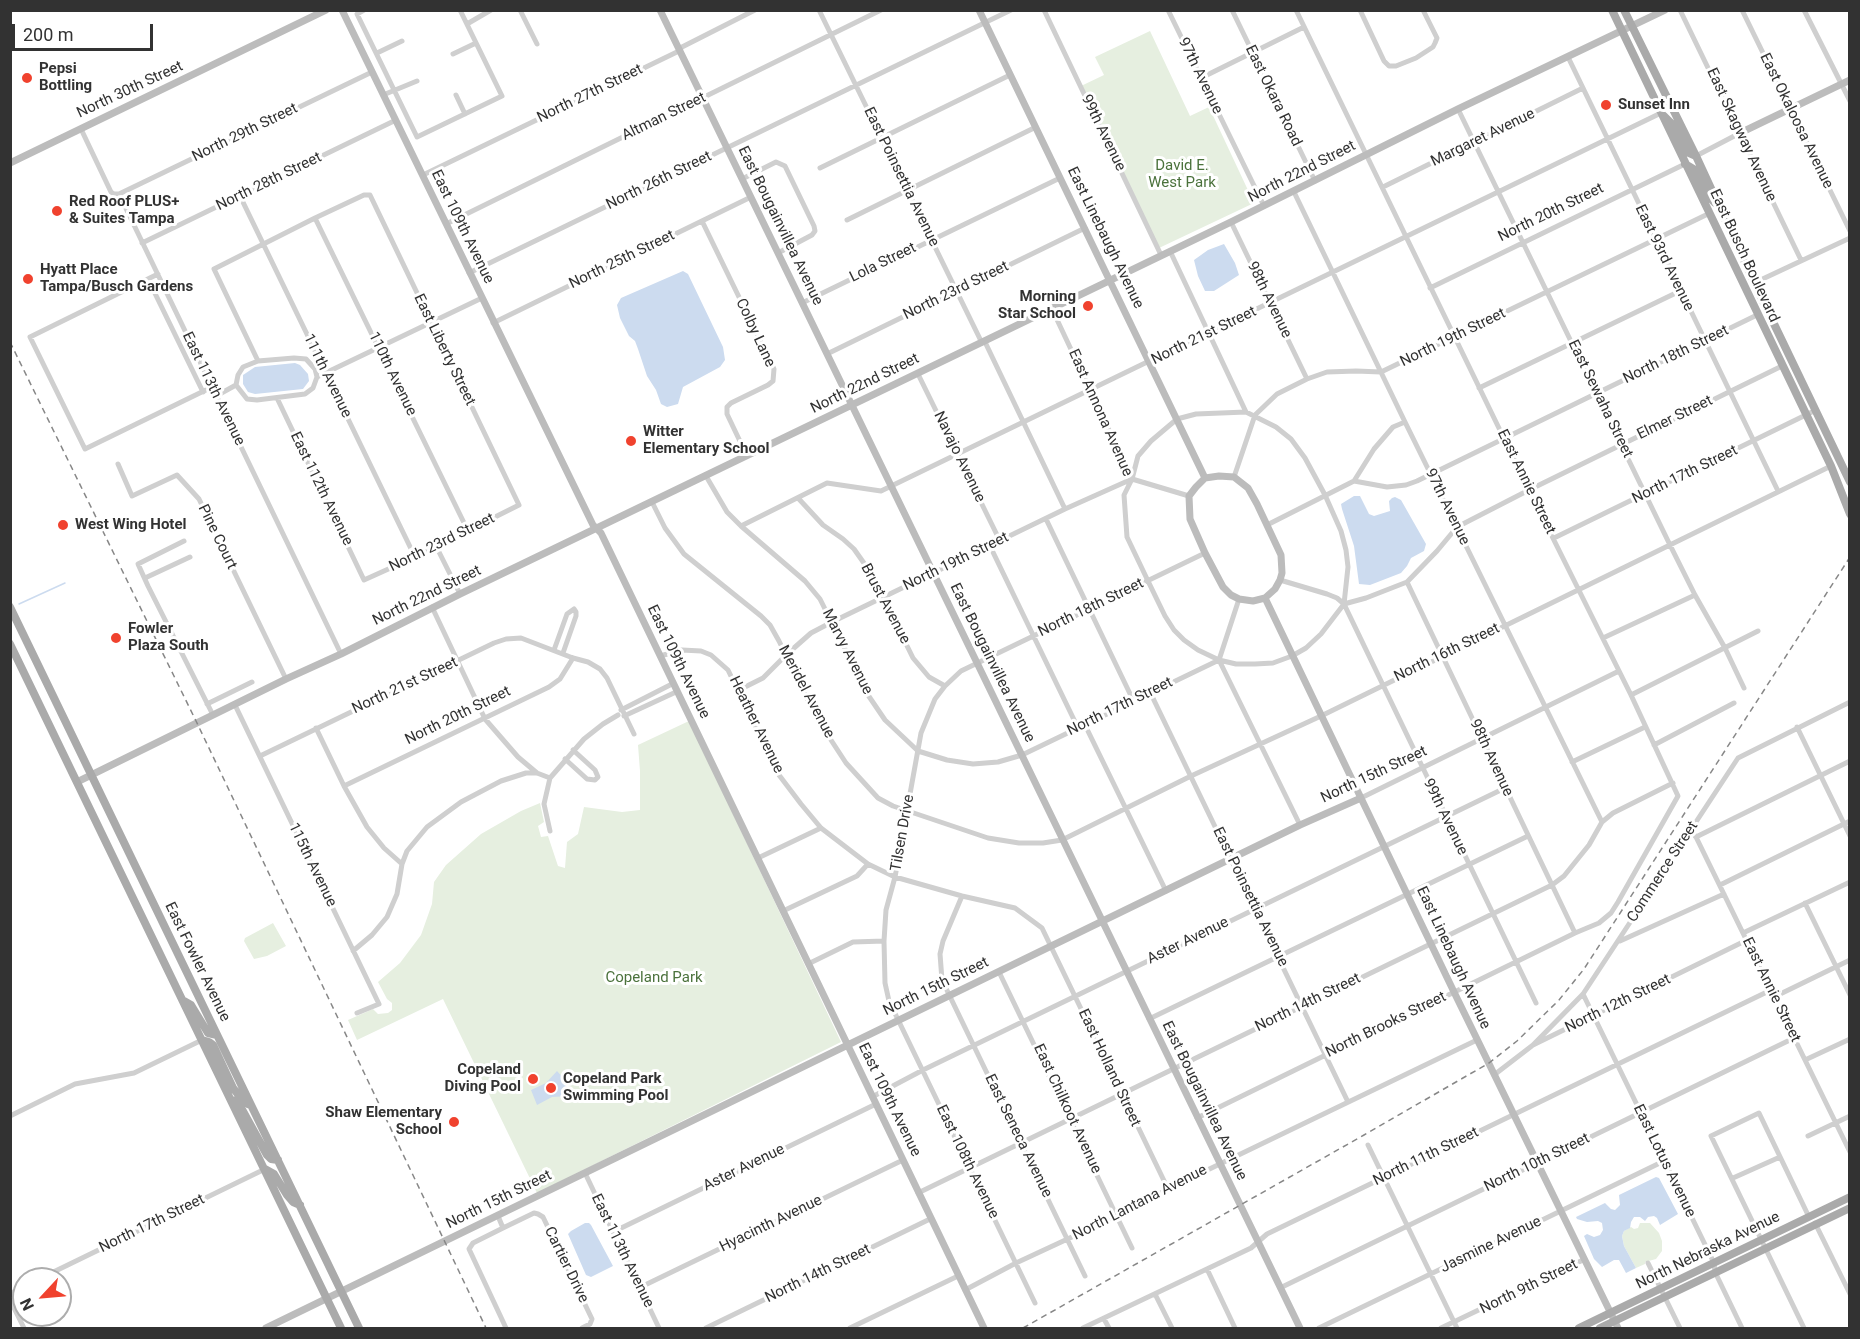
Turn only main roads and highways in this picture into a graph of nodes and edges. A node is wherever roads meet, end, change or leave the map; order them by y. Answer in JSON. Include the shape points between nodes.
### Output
{"nodes":[{"id":1,"x":1612,"y":10,"type":"edge"},
{"id":2,"x":1624,"y":10,"type":"edge"},
{"id":3,"x":1661,"y":113,"type":"junction"},
{"id":4,"x":1696,"y":156,"type":"junction"},
{"id":5,"x":1685,"y":164,"type":"junction"},
{"id":6,"x":1719,"y":206,"type":"junction"},
{"id":7,"x":1757,"y":315,"type":"junction"},
{"id":8,"x":1790,"y":357,"type":"junction"},
{"id":9,"x":1835,"y":477,"type":"junction"},
{"id":10,"x":1850,"y":482,"type":"edge"},
{"id":11,"x":1850,"y":501,"type":"edge"},
{"id":12,"x":1850,"y":514,"type":"edge"},
{"id":13,"x":10,"y":608,"type":"edge"},
{"id":14,"x":10,"y":644,"type":"edge"},
{"id":15,"x":183,"y":1001,"type":"junction"},
{"id":16,"x":217,"y":1035,"type":"junction"},
{"id":17,"x":202,"y":1040,"type":"junction"},
{"id":18,"x":231,"y":1100,"type":"junction"},
{"id":19,"x":252,"y":1106,"type":"junction"},
{"id":20,"x":278,"y":1160,"type":"junction"},
{"id":21,"x":265,"y":1169,"type":"junction"},
{"id":22,"x":1850,"y":1197,"type":"edge"},
{"id":23,"x":300,"y":1205,"type":"junction"},
{"id":24,"x":1850,"y":1208,"type":"edge"},
{"id":25,"x":1616,"y":1325,"type":"edge"},
{"id":26,"x":341,"y":1329,"type":"edge"},
{"id":27,"x":359,"y":1329,"type":"edge"},
{"id":28,"x":1579,"y":1329,"type":"edge"},
{"id":29,"x":1600,"y":1329,"type":"edge"}],
"edges":[{"from":1,"to":3,"type":"main road","name":"East Busch Boulevard"},
{"from":2,"to":4,"type":"main road","name":"East Busch Boulevard"},
{"from":3,"to":4,"type":"main road","via":[[1673,125],[1687,152]]},
{"from":3,"to":5,"type":"main road","name":"East Busch Boulevard"},
{"from":4,"to":6,"type":"main road","name":"East Busch Boulevard"},
{"from":5,"to":6,"type":"main road","via":[[1695,170],[1708,196]]},
{"from":5,"to":7,"type":"main road","name":"East Busch Boulevard"},
{"from":6,"to":8,"type":"main road","name":"East Busch Boulevard"},
{"from":7,"to":8,"type":"main road","via":[[1769,328],[1781,354]]},
{"from":7,"to":9,"type":"main road","name":"East Busch Boulevard"},
{"from":8,"to":10,"type":"main road","name":"East Busch Boulevard"},
{"from":9,"to":11,"type":"main road"},
{"from":9,"to":12,"type":"main road","name":"East Busch Boulevard"},
{"from":13,"to":16,"type":"main road","name":"East Fowler Avenue"},
{"from":14,"to":15,"type":"main road","name":"East Fowler Avenue"},
{"from":15,"to":16,"type":"main road","via":[[191,1005],[208,1033]]},
{"from":15,"to":17,"type":"main road","name":"East Fowler Avenue"},
{"from":16,"to":19,"type":"main road","name":"East Fowler Avenue"},
{"from":17,"to":18,"type":"main road","name":"East Fowler Avenue"},
{"from":17,"to":19,"type":"main road","via":[[213,1046],[233,1088]]},
{"from":18,"to":20,"type":"main road","via":[[239,1104],[267,1155]]},
{"from":18,"to":21,"type":"main road","name":"East Fowler Avenue"},
{"from":19,"to":20,"type":"main road","name":"East Fowler Avenue"},
{"from":20,"to":23,"type":"main road","name":"East Fowler Avenue"},
{"from":21,"to":23,"type":"main road","via":[[274,1174],[287,1196]]},
{"from":21,"to":26,"type":"main road","name":"East Fowler Avenue"},
{"from":22,"to":28,"type":"main road","name":"North Nebraska Avenue"},
{"from":23,"to":27,"type":"main road","name":"East Fowler Avenue"},
{"from":24,"to":25,"type":"main road","name":"North Nebraska Avenue","via":[[1664,1297]]},
{"from":25,"to":29,"type":"main road","name":"North Nebraska Avenue"}]}
